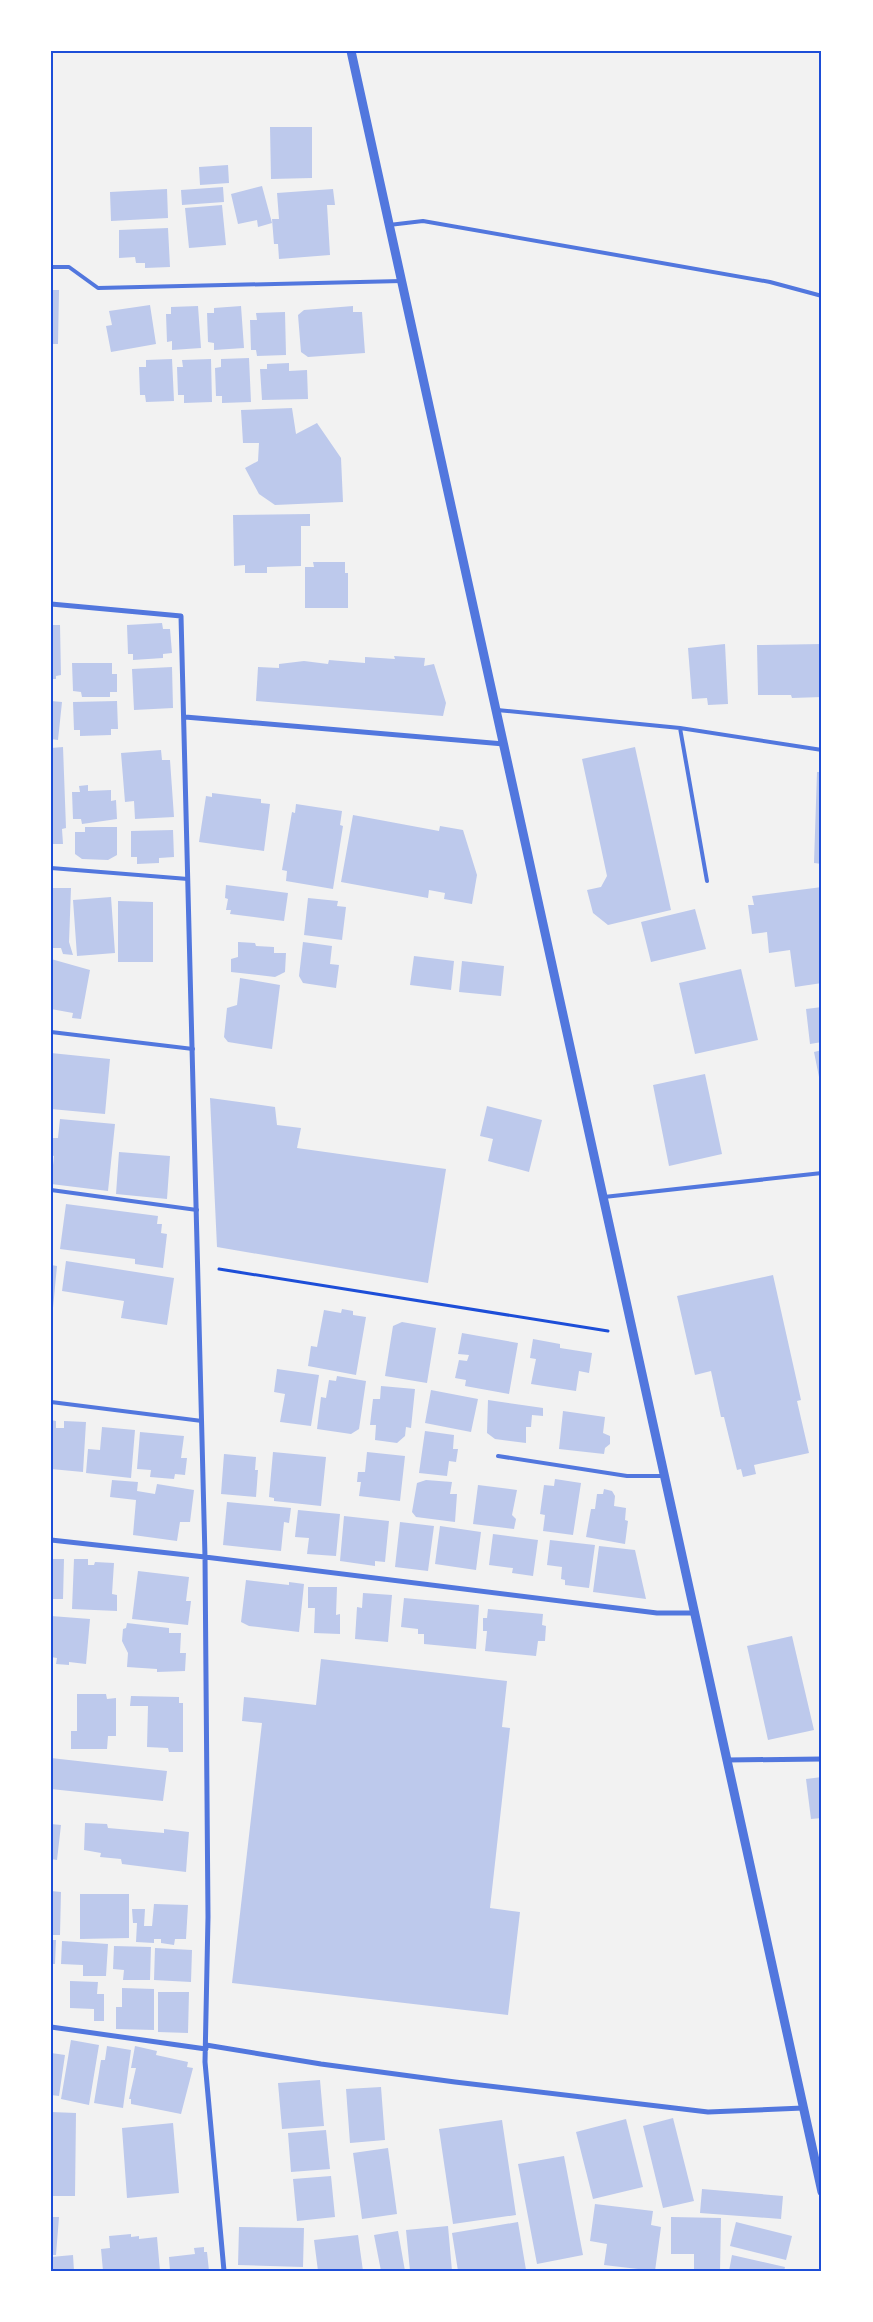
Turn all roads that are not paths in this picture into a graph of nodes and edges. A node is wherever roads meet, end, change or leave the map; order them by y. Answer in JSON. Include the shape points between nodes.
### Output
{"nodes":[{"id":1,"x":351,"y":51,"type":"edge"},
{"id":2,"x":389,"y":225,"type":"junction"},
{"id":3,"x":51,"y":267,"type":"edge"},
{"id":4,"x":402,"y":282,"type":"junction"},
{"id":5,"x":822,"y":296,"type":"edge"},
{"id":6,"x":51,"y":604,"type":"edge"},
{"id":7,"x":497,"y":710,"type":"junction"},
{"id":8,"x":185,"y":717,"type":"junction"},
{"id":9,"x":680,"y":728,"type":"junction"},
{"id":10,"x":504,"y":744,"type":"junction"},
{"id":11,"x":822,"y":750,"type":"edge"},
{"id":12,"x":51,"y":868,"type":"edge"},
{"id":13,"x":188,"y":879,"type":"junction"},
{"id":14,"x":707,"y":881,"type":"dead end"},
{"id":15,"x":51,"y":1032,"type":"edge"},
{"id":16,"x":192,"y":1049,"type":"junction"},
{"id":17,"x":822,"y":1172,"type":"edge"},
{"id":18,"x":51,"y":1190,"type":"edge"},
{"id":19,"x":604,"y":1197,"type":"junction"},
{"id":20,"x":197,"y":1210,"type":"junction"},
{"id":21,"x":51,"y":1402,"type":"edge"},
{"id":22,"x":202,"y":1421,"type":"junction"},
{"id":23,"x":498,"y":1456,"type":"dead end"},
{"id":24,"x":664,"y":1476,"type":"junction"},
{"id":25,"x":51,"y":1540,"type":"edge"},
{"id":26,"x":206,"y":1557,"type":"junction"},
{"id":27,"x":694,"y":1612,"type":"junction"},
{"id":28,"x":822,"y":1759,"type":"edge"},
{"id":29,"x":726,"y":1760,"type":"junction"},
{"id":30,"x":51,"y":2026,"type":"edge"},
{"id":31,"x":206,"y":2047,"type":"junction"},
{"id":32,"x":803,"y":2108,"type":"junction"},
{"id":33,"x":822,"y":2192,"type":"edge"},
{"id":34,"x":224,"y":2271,"type":"edge"}],
"edges":[{"from":1,"to":2,"type":"street"},
{"from":2,"to":4,"type":"street"},
{"from":2,"to":5,"type":"lane","via":[[424,221],[770,282]]},
{"from":3,"to":4,"type":"lane","via":[[69,267],[98,288]]},
{"from":4,"to":7,"type":"street"},
{"from":6,"to":8,"type":"street","via":[[181,616]]},
{"from":7,"to":9,"type":"lane"},
{"from":7,"to":10,"type":"street"},
{"from":8,"to":10,"type":"street"},
{"from":8,"to":13,"type":"street"},
{"from":9,"to":11,"type":"lane"},
{"from":9,"to":14,"type":"lane"},
{"from":10,"to":19,"type":"street"},
{"from":12,"to":13,"type":"lane"},
{"from":13,"to":16,"type":"street"},
{"from":15,"to":16,"type":"lane"},
{"from":16,"to":20,"type":"street"},
{"from":17,"to":19,"type":"lane"},
{"from":18,"to":20,"type":"lane"},
{"from":19,"to":24,"type":"street"},
{"from":20,"to":22,"type":"street"},
{"from":21,"to":22,"type":"lane"},
{"from":22,"to":26,"type":"street"},
{"from":23,"to":24,"type":"lane","via":[[627,1476]]},
{"from":24,"to":27,"type":"street"},
{"from":25,"to":26,"type":"street"},
{"from":26,"to":27,"type":"street","via":[[657,1613]]},
{"from":26,"to":31,"type":"street"},
{"from":27,"to":29,"type":"street"},
{"from":28,"to":29,"type":"street"},
{"from":29,"to":32,"type":"street"},
{"from":30,"to":31,"type":"street"},
{"from":31,"to":32,"type":"street","via":[[436,2080],[708,2112]]},
{"from":31,"to":34,"type":"street"},
{"from":32,"to":33,"type":"street"}]}
